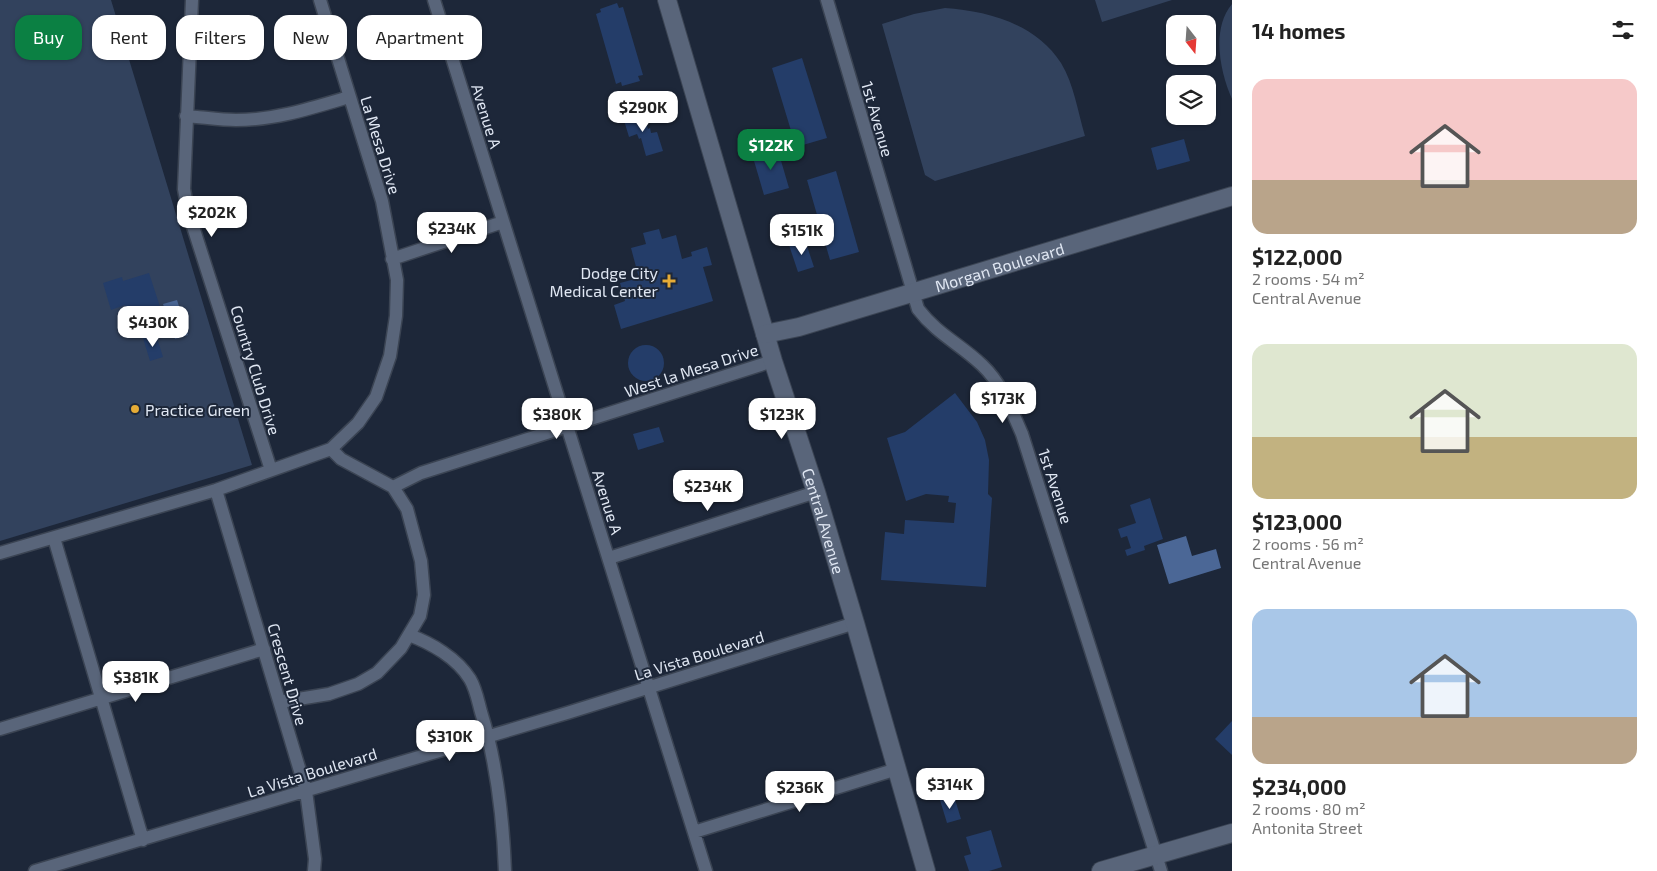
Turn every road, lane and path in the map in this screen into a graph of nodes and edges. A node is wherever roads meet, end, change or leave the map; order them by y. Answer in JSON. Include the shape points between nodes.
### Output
{"nodes":[{"id":1,"x":192,"y":0,"type":"edge"},
{"id":2,"x":320,"y":0,"type":"edge"},
{"id":3,"x":434,"y":0,"type":"edge"},
{"id":4,"x":667,"y":0,"type":"edge"},
{"id":5,"x":827,"y":0,"type":"edge"},
{"id":6,"x":349,"y":97,"type":"junction"},
{"id":7,"x":186,"y":116,"type":"junction"},
{"id":8,"x":1232,"y":196,"type":"edge"},
{"id":9,"x":504,"y":222,"type":"junction"},
{"id":10,"x":392,"y":259,"type":"junction"},
{"id":11,"x":911,"y":292,"type":"junction"},
{"id":12,"x":765,"y":334,"type":"junction"},
{"id":13,"x":773,"y":361,"type":"junction"},
{"id":14,"x":567,"y":426,"type":"junction"},
{"id":15,"x":331,"y":449,"type":"junction"},
{"id":16,"x":271,"y":470,"type":"junction"},
{"id":17,"x":393,"y":487,"type":"junction"},
{"id":18,"x":216,"y":490,"type":"junction"},
{"id":19,"x":816,"y":492,"type":"junction"},
{"id":20,"x":54,"y":538,"type":"junction"},
{"id":21,"x":0,"y":553,"type":"edge"},
{"id":22,"x":609,"y":558,"type":"junction"},
{"id":23,"x":855,"y":623,"type":"junction"},
{"id":24,"x":409,"y":635,"type":"junction"},
{"id":25,"x":264,"y":648,"type":"junction"},
{"id":26,"x":649,"y":687,"type":"junction"},
{"id":27,"x":101,"y":699,"type":"junction"},
{"id":28,"x":280,"y":702,"type":"junction"},
{"id":29,"x":0,"y":729,"type":"edge"},
{"id":30,"x":489,"y":736,"type":"junction"},
{"id":31,"x":897,"y":769,"type":"junction"},
{"id":32,"x":306,"y":791,"type":"junction"},
{"id":33,"x":694,"y":832,"type":"junction"},
{"id":34,"x":1232,"y":833,"type":"edge"},
{"id":35,"x":143,"y":840,"type":"junction"},
{"id":36,"x":1156,"y":854,"type":"junction"},
{"id":37,"x":35,"y":871,"type":"edge"},
{"id":38,"x":314,"y":871,"type":"edge"},
{"id":39,"x":505,"y":871,"type":"edge"},
{"id":40,"x":706,"y":871,"type":"edge"},
{"id":41,"x":926,"y":871,"type":"edge"},
{"id":42,"x":1100,"y":871,"type":"edge"},
{"id":43,"x":1161,"y":871,"type":"edge"}],
"edges":[{"from":1,"to":7,"type":"street","name":"Country Club Drive"},
{"from":2,"to":6,"type":"street","name":"La Mesa Drive"},
{"from":3,"to":9,"type":"street","name":"Avenue A"},
{"from":4,"to":12,"type":"street","name":"Central Avenue"},
{"from":5,"to":11,"type":"street","name":"1st Avenue"},
{"from":6,"to":7,"type":"street","via":[[268,118],[235,120]]},
{"from":6,"to":10,"type":"street","name":"La Mesa Drive","via":[[382,201]]},
{"from":7,"to":16,"type":"street","name":"Country Club Drive","via":[[184,189],[188,211]]},
{"from":8,"to":11,"type":"street","name":"Morgan Boulevard"},
{"from":9,"to":10,"type":"street"},
{"from":9,"to":14,"type":"street","name":"Avenue A"},
{"from":10,"to":15,"type":"street","name":"La Mesa Drive","via":[[396,298],[390,356],[376,397],[358,423]]},
{"from":11,"to":12,"type":"street","name":"Morgan Boulevard","via":[[799,327]]},
{"from":11,"to":36,"type":"street","name":"1st Avenue","via":[[918,309],[933,328],[981,364],[1001,388],[1022,434]]},
{"from":12,"to":13,"type":"street","name":"Central Avenue"},
{"from":13,"to":14,"type":"street","name":"West la Mesa Drive"},
{"from":13,"to":19,"type":"street","name":"Central Avenue"},
{"from":14,"to":17,"type":"street","name":"West la Mesa Drive","via":[[421,473]]},
{"from":14,"to":22,"type":"street","name":"Avenue A"},
{"from":15,"to":16,"type":"street"},
{"from":15,"to":17,"type":"street","via":[[341,459]]},
{"from":16,"to":18,"type":"street"},
{"from":17,"to":24,"type":"street","via":[[407,509],[421,561],[424,595],[420,616]]},
{"from":18,"to":20,"type":"street"},
{"from":18,"to":25,"type":"street","name":"Crescent Drive"},
{"from":19,"to":22,"type":"street"},
{"from":19,"to":23,"type":"street","name":"Central Avenue"},
{"from":20,"to":21,"type":"street"},
{"from":20,"to":27,"type":"street"},
{"from":22,"to":26,"type":"street","name":"Avenue A"},
{"from":23,"to":26,"type":"street","name":"La Vista Boulevard"},
{"from":23,"to":31,"type":"street","name":"Central Avenue"},
{"from":24,"to":28,"type":"street","via":[[377,672],[358,684],[329,694]]},
{"from":24,"to":30,"type":"street","via":[[427,642],[451,659],[470,679]]},
{"from":25,"to":27,"type":"street"},
{"from":25,"to":28,"type":"street","name":"Crescent Drive"},
{"from":26,"to":30,"type":"street","name":"La Vista Boulevard"},
{"from":26,"to":33,"type":"street","name":"Avenue A"},
{"from":27,"to":29,"type":"street"},
{"from":27,"to":35,"type":"street"},
{"from":28,"to":32,"type":"street","name":"Crescent Drive"},
{"from":30,"to":32,"type":"street","name":"La Vista Boulevard"},
{"from":30,"to":39,"type":"street","via":[[498,790]]},
{"from":31,"to":33,"type":"street"},
{"from":31,"to":41,"type":"street","name":"Central Avenue"},
{"from":32,"to":35,"type":"street","name":"La Vista Boulevard"},
{"from":32,"to":38,"type":"street","name":"Crescent Drive"},
{"from":33,"to":40,"type":"street","name":"Avenue A"},
{"from":34,"to":36,"type":"street"},
{"from":35,"to":37,"type":"street","name":"La Vista Boulevard"},
{"from":36,"to":42,"type":"street"},
{"from":36,"to":43,"type":"street","name":"1st Avenue"}]}
